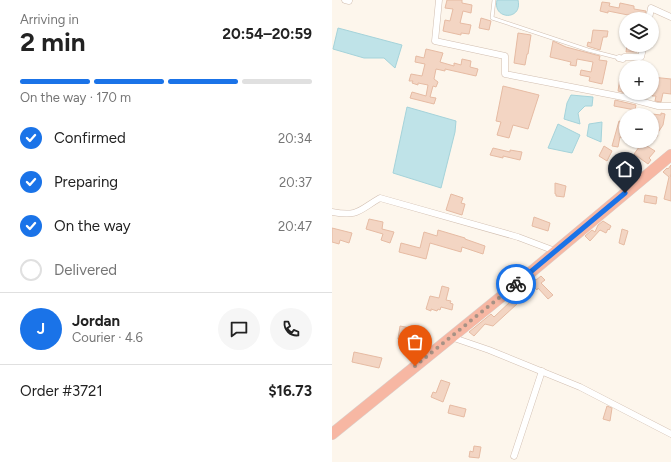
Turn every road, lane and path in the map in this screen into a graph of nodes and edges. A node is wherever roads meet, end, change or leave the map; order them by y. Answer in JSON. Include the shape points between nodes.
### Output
{"nodes":[{"id":1,"x":439,"y":0,"type":"edge"},
{"id":2,"x":494,"y":0,"type":"edge"},
{"id":3,"x":651,"y":12,"type":"edge"},
{"id":4,"x":671,"y":17,"type":"edge"},
{"id":5,"x":642,"y":52,"type":"edge"},
{"id":6,"x":619,"y":58,"type":"joint"},
{"id":7,"x":671,"y":106,"type":"edge"},
{"id":8,"x":671,"y":155,"type":"edge"},
{"id":9,"x":332,"y":212,"type":"edge"},
{"id":10,"x":555,"y":251,"type":"junction"},
{"id":11,"x":451,"y":337,"type":"junction"},
{"id":12,"x":542,"y":371,"type":"junction"},
{"id":13,"x":332,"y":434,"type":"edge"},
{"id":14,"x":671,"y":434,"type":"edge"},
{"id":15,"x":514,"y":456,"type":"dead end"}],
"edges":[{"from":1,"to":7,"type":"street","via":[[435,41],[505,56],[505,74],[658,106]]},
{"from":2,"to":6,"type":"lane","via":[[492,18]]},
{"from":3,"to":4,"type":"street","via":[[652,8]]},
{"from":5,"to":6,"type":"street","via":[[641,57]]},
{"from":8,"to":10,"type":"highway"},
{"from":9,"to":10,"type":"street","via":[[346,215],[363,210],[380,198],[518,237]]},
{"from":10,"to":11,"type":"highway"},
{"from":11,"to":12,"type":"street"},
{"from":11,"to":13,"type":"highway"},
{"from":12,"to":14,"type":"street","via":[[580,387]]},
{"from":12,"to":15,"type":"street"}]}
